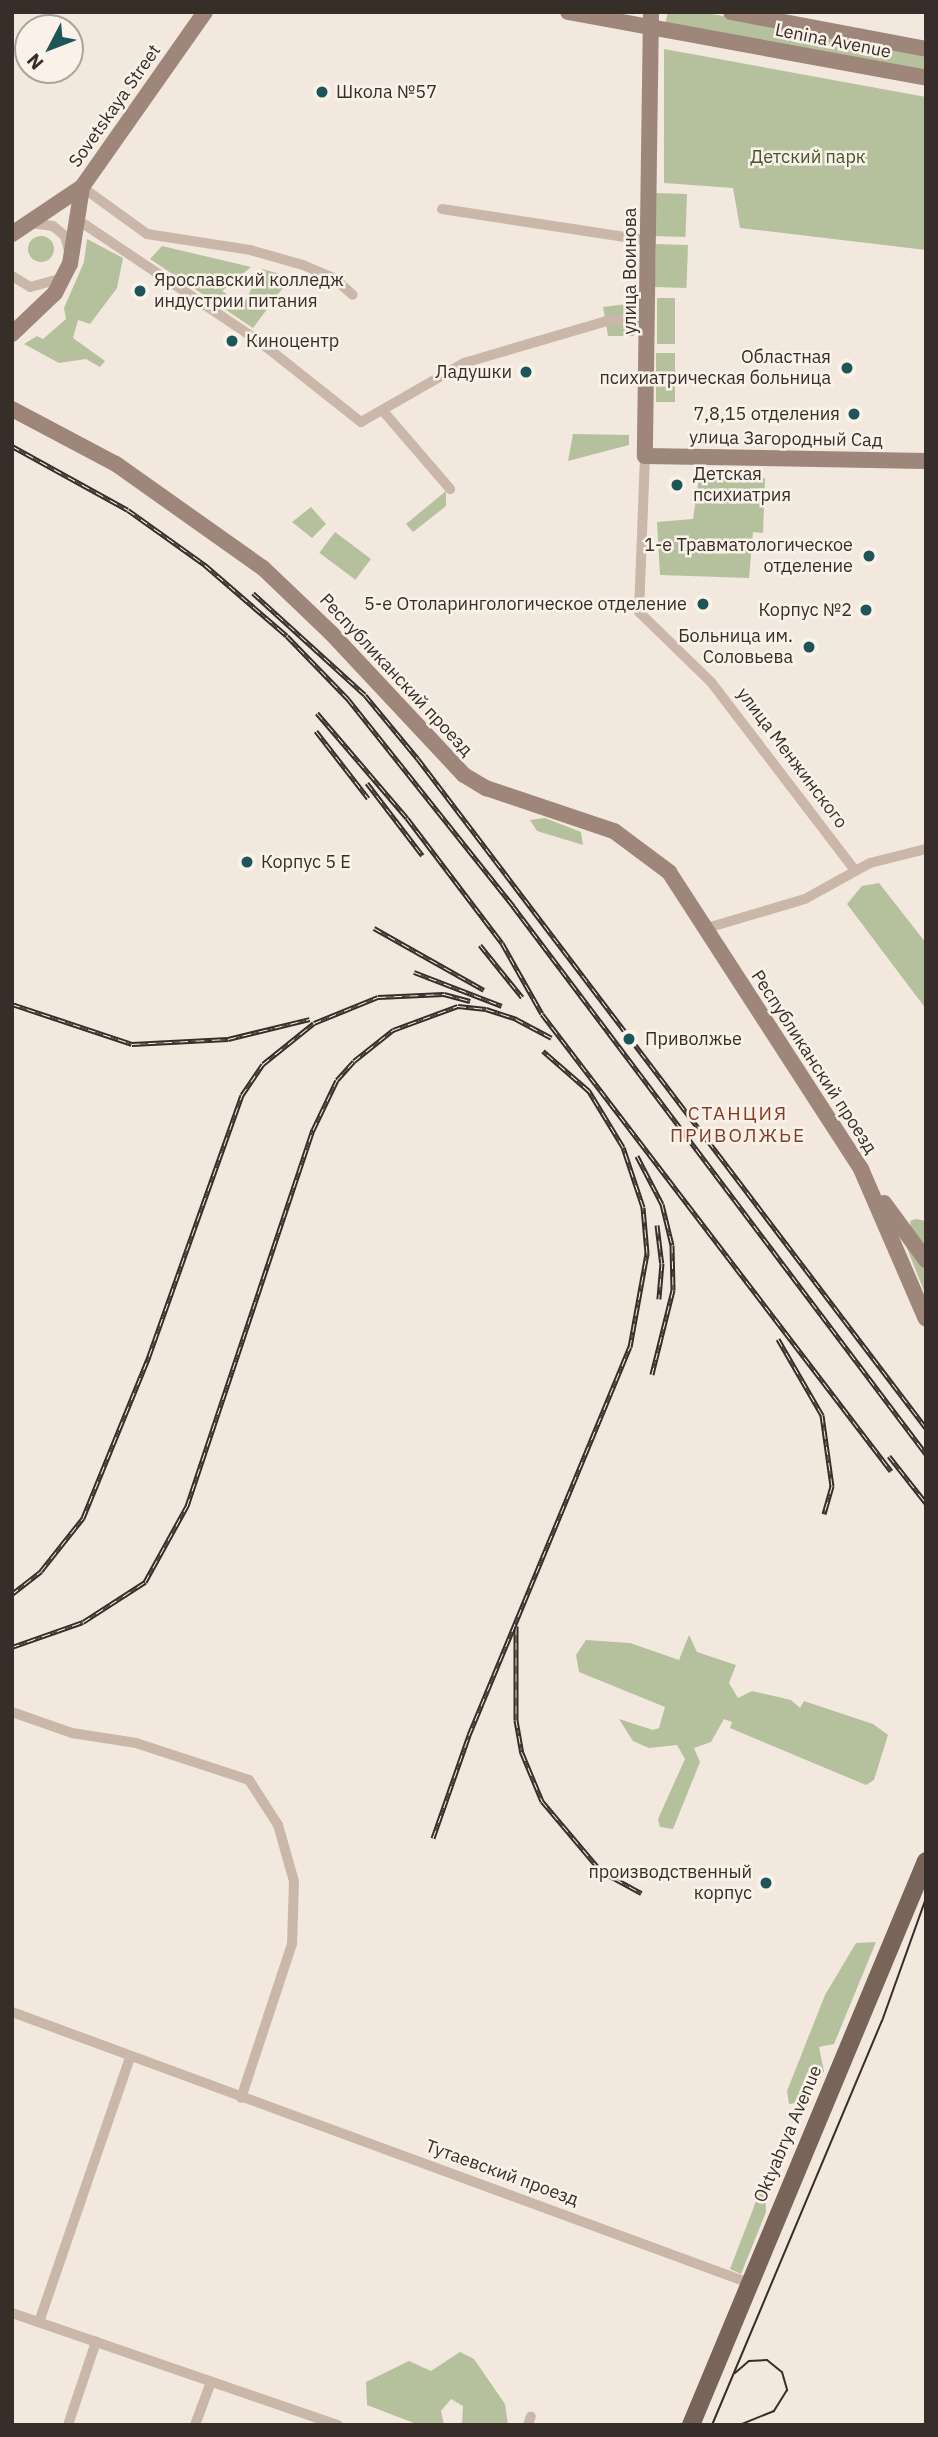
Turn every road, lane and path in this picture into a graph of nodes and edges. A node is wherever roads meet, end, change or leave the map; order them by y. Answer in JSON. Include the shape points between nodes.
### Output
{"nodes":[{"id":1,"x":205,"y":12,"type":"edge"},
{"id":2,"x":568,"y":12,"type":"edge"},
{"id":3,"x":730,"y":12,"type":"edge"},
{"id":4,"x":650,"y":19,"type":"edge"},
{"id":5,"x":926,"y":49,"type":"edge"},
{"id":6,"x":926,"y":78,"type":"edge"},
{"id":7,"x":82,"y":187,"type":"junction"},
{"id":8,"x":442,"y":209,"type":"dead end"},
{"id":9,"x":75,"y":218,"type":"junction"},
{"id":10,"x":16,"y":230,"type":"edge"},
{"id":11,"x":650,"y":241,"type":"junction"},
{"id":12,"x":67,"y":271,"type":"junction"},
{"id":13,"x":12,"y":276,"type":"edge"},
{"id":14,"x":353,"y":295,"type":"dead end"},
{"id":15,"x":649,"y":320,"type":"junction"},
{"id":16,"x":12,"y":334,"type":"edge"},
{"id":17,"x":12,"y":409,"type":"edge"},
{"id":18,"x":383,"y":411,"type":"junction"},
{"id":19,"x":645,"y":456,"type":"junction"},
{"id":20,"x":926,"y":461,"type":"edge"},
{"id":21,"x":450,"y":489,"type":"dead end"},
{"id":22,"x":639,"y":612,"type":"joint"},
{"id":23,"x":926,"y":849,"type":"edge"},
{"id":24,"x":854,"y":869,"type":"junction"},
{"id":25,"x":707,"y":928,"type":"junction"},
{"id":26,"x":869,"y":1183,"type":"junction"},
{"id":27,"x":926,"y":1260,"type":"edge"},
{"id":28,"x":926,"y":1319,"type":"edge"},
{"id":29,"x":12,"y":1712,"type":"edge"},
{"id":30,"x":926,"y":1861,"type":"edge"},
{"id":31,"x":12,"y":2012,"type":"edge"},
{"id":32,"x":130,"y":2058,"type":"junction"},
{"id":33,"x":241,"y":2098,"type":"junction"},
{"id":34,"x":749,"y":2283,"type":"junction"},
{"id":35,"x":12,"y":2313,"type":"edge"},
{"id":36,"x":39,"y":2322,"type":"junction"},
{"id":37,"x":96,"y":2342,"type":"junction"},
{"id":38,"x":211,"y":2382,"type":"junction"},
{"id":39,"x":68,"y":2425,"type":"edge"},
{"id":40,"x":195,"y":2425,"type":"edge"},
{"id":41,"x":338,"y":2425,"type":"edge"},
{"id":42,"x":691,"y":2425,"type":"edge"}],
"edges":[{"from":1,"to":7,"type":"main road","name":"Sovetskaya Street"},
{"from":2,"to":4,"type":"main road","name":"Lenina Avenue"},
{"from":3,"to":5,"type":"main road","name":"Lenina Avenue"},
{"from":4,"to":6,"type":"main road","name":"Lenina Avenue"},
{"from":4,"to":11,"type":"main road","name":"улица Воинова"},
{"from":7,"to":9,"type":"main road","name":"Sovetskaya Street"},
{"from":7,"to":10,"type":"main road","name":"Sovetskaya Street"},
{"from":7,"to":14,"type":"street","via":[[147,234],[237,247],[303,265],[334,278]]},
{"from":8,"to":11,"type":"street"},
{"from":9,"to":12,"type":"main road","name":"Sovetskaya Street"},
{"from":9,"to":18,"type":"street","via":[[260,342],[361,422]]},
{"from":10,"to":12,"type":"street","via":[[38,221],[53,226],[65,236]]},
{"from":11,"to":15,"type":"main road","name":"улица Воинова"},
{"from":12,"to":13,"type":"street","via":[[30,287]]},
{"from":12,"to":16,"type":"main road","name":"Sovetskaya Street","via":[[45,305]]},
{"from":15,"to":18,"type":"street","via":[[610,320],[464,363],[423,383]]},
{"from":15,"to":19,"type":"main road","name":"улица Воинова"},
{"from":17,"to":25,"type":"main road","name":"Республиканский проезд","via":[[116,464],[262,568],[324,626],[464,775],[486,788],[614,831],[647,852],[669,872]]},
{"from":18,"to":21,"type":"street"},
{"from":19,"to":20,"type":"main road","name":"улица Загородный Сад"},
{"from":19,"to":22,"type":"street","name":"улица Воинова"},
{"from":22,"to":24,"type":"street","name":"улица Менжинского","via":[[711,682]]},
{"from":23,"to":24,"type":"street"},
{"from":24,"to":25,"type":"street","via":[[805,899]]},
{"from":25,"to":26,"type":"main road","name":"Республиканский проезд"},
{"from":26,"to":27,"type":"main road","name":"Республиканский проезд"},
{"from":26,"to":28,"type":"main road","name":"Республиканский проезд"},
{"from":29,"to":33,"type":"street","via":[[72,1733],[136,1743],[249,1780],[278,1825],[294,1881],[292,1944]]},
{"from":30,"to":34,"type":"main road","name":"Oktyabrya Avenue"},
{"from":31,"to":32,"type":"street","name":"Тутаевский проезд"},
{"from":32,"to":33,"type":"street","name":"Тутаевский проезд"},
{"from":32,"to":36,"type":"street"},
{"from":33,"to":34,"type":"street","name":"Тутаевский проезд"},
{"from":34,"to":42,"type":"main road","name":"Oktyabrya Avenue"},
{"from":35,"to":36,"type":"street"},
{"from":36,"to":37,"type":"street"},
{"from":37,"to":38,"type":"street"},
{"from":37,"to":39,"type":"street"},
{"from":38,"to":40,"type":"street"},
{"from":38,"to":41,"type":"street"}]}
